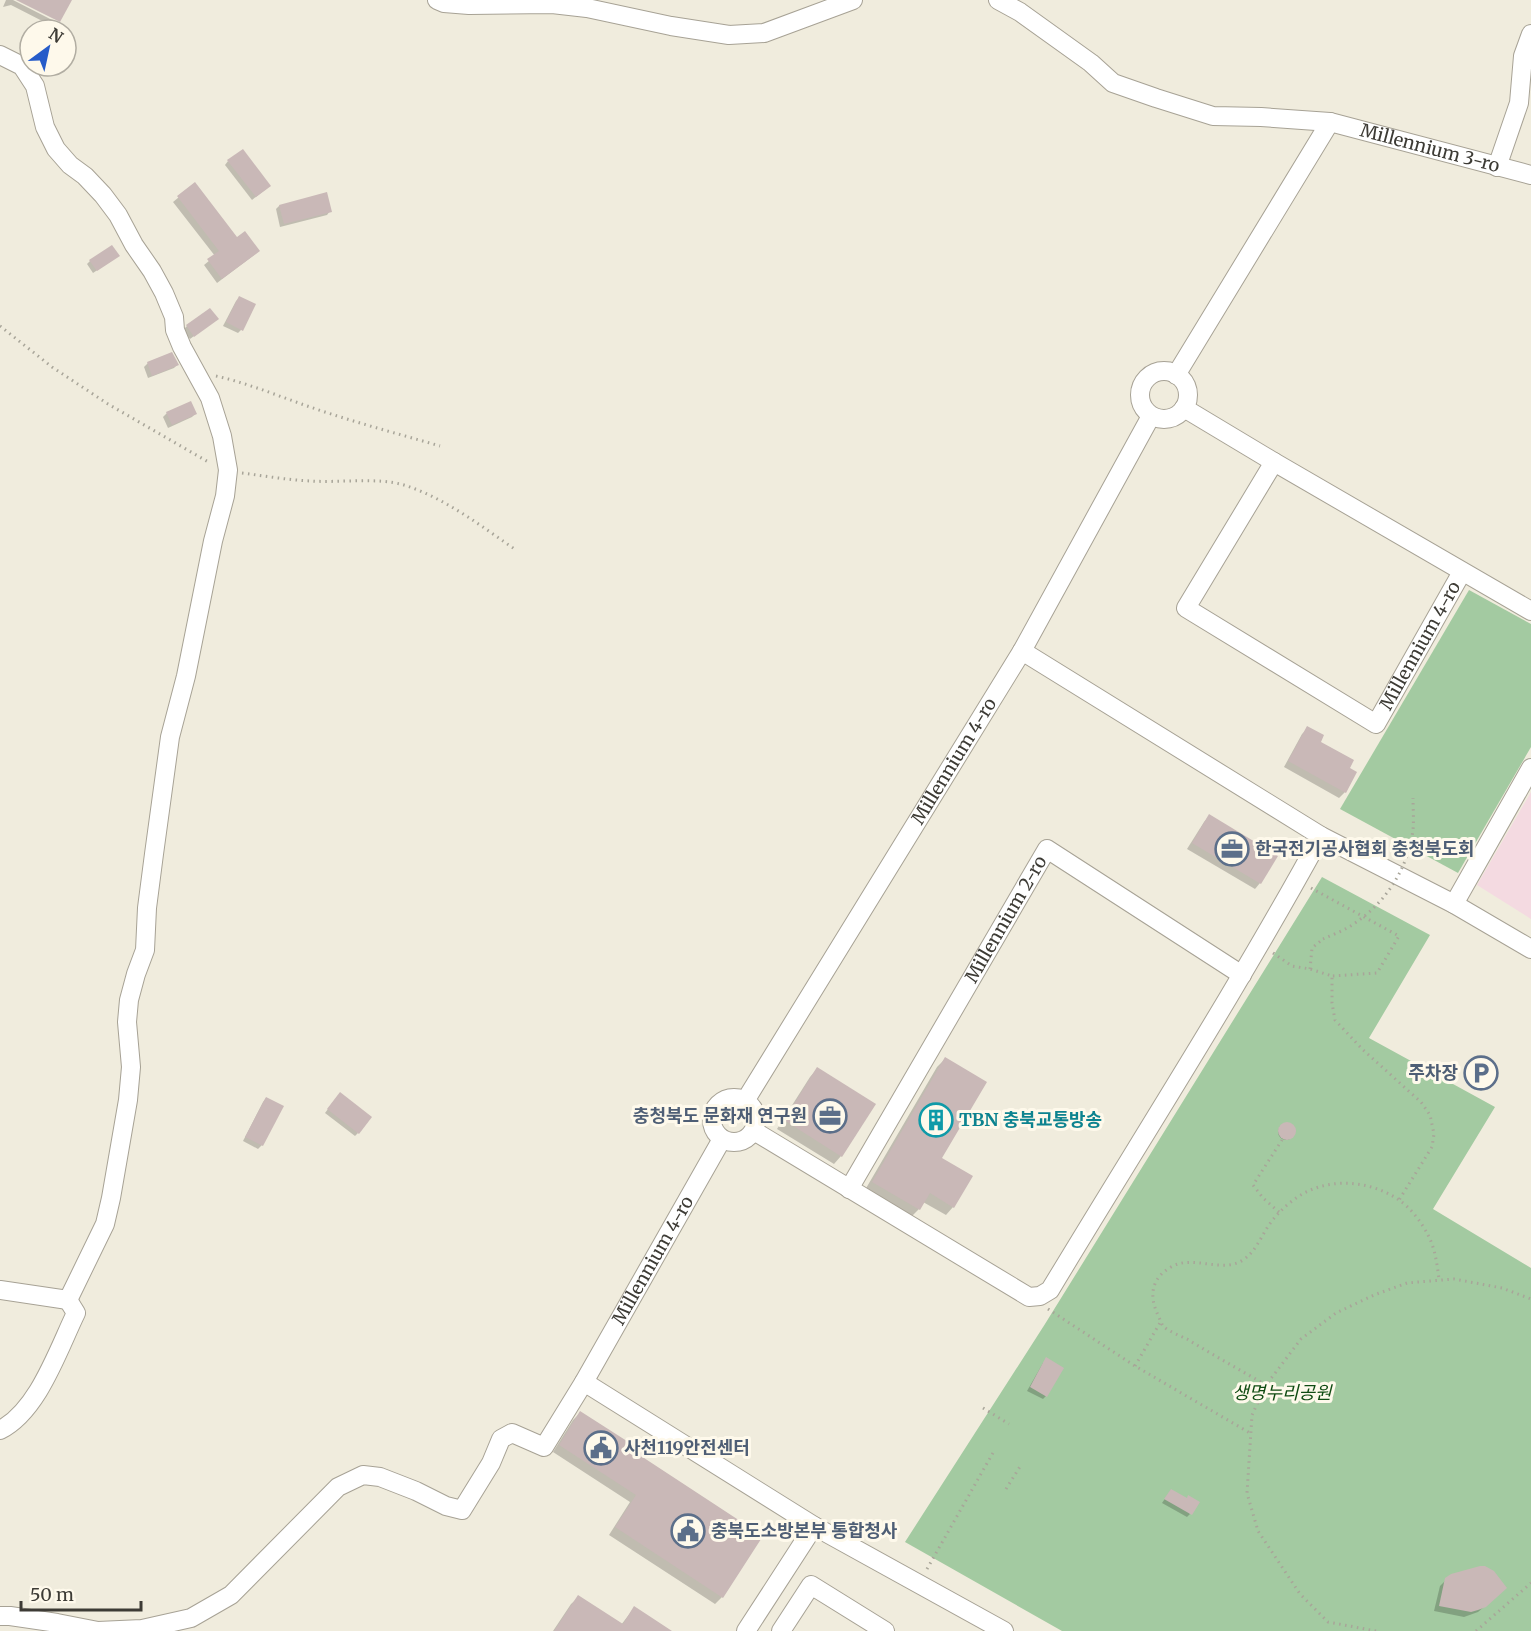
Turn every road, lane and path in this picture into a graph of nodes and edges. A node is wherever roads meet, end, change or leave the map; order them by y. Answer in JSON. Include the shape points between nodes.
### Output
{"nodes":[{"id":1,"x":437,"y":0,"type":"edge"},
{"id":2,"x":853,"y":0,"type":"edge"},
{"id":3,"x":998,"y":0,"type":"edge"},
{"id":4,"x":1531,"y":34,"type":"edge"},
{"id":5,"x":0,"y":55,"type":"edge"},
{"id":6,"x":1330,"y":122,"type":"junction"},
{"id":7,"x":1497,"y":167,"type":"junction"},
{"id":8,"x":1531,"y":175,"type":"edge"},
{"id":9,"x":0,"y":326,"type":"edge"},
{"id":10,"x":194,"y":371,"type":"junction"},
{"id":11,"x":1176,"y":375,"type":"junction"},
{"id":12,"x":1184,"y":408,"type":"junction"},
{"id":13,"x":1151,"y":416,"type":"junction"},
{"id":14,"x":440,"y":446,"type":"dead end"},
{"id":15,"x":1274,"y":462,"type":"junction"},
{"id":16,"x":228,"y":470,"type":"junction"},
{"id":17,"x":516,"y":550,"type":"dead end"},
{"id":18,"x":1462,"y":572,"type":"junction"},
{"id":19,"x":1531,"y":611,"type":"edge"},
{"id":20,"x":1022,"y":651,"type":"junction"},
{"id":21,"x":1531,"y":768,"type":"edge"},
{"id":22,"x":1413,"y":798,"type":"dead end"},
{"id":23,"x":1321,"y":836,"type":"junction"},
{"id":24,"x":1297,"y":880,"type":"junction"},
{"id":25,"x":1454,"y":904,"type":"junction"},
{"id":26,"x":1259,"y":944,"type":"junction"},
{"id":27,"x":1531,"y":949,"type":"edge"},
{"id":28,"x":1310,"y":969,"type":"junction"},
{"id":29,"x":1242,"y":975,"type":"junction"},
{"id":30,"x":1332,"y":976,"type":"junction"},
{"id":31,"x":745,"y":1101,"type":"junction"},
{"id":32,"x":754,"y":1131,"type":"junction"},
{"id":33,"x":722,"y":1139,"type":"junction"},
{"id":34,"x":1282,"y":1140,"type":"dead end"},
{"id":35,"x":849,"y":1190,"type":"junction"},
{"id":36,"x":1399,"y":1200,"type":"junction"},
{"id":37,"x":1279,"y":1212,"type":"junction"},
{"id":38,"x":1439,"y":1279,"type":"junction"},
{"id":39,"x":0,"y":1290,"type":"edge"},
{"id":40,"x":1029,"y":1297,"type":"junction"},
{"id":41,"x":1531,"y":1299,"type":"edge"},
{"id":42,"x":68,"y":1300,"type":"junction"},
{"id":43,"x":1161,"y":1321,"type":"junction"},
{"id":44,"x":1135,"y":1366,"type":"junction"},
{"id":45,"x":584,"y":1382,"type":"junction"},
{"id":46,"x":1266,"y":1385,"type":"junction"},
{"id":47,"x":983,"y":1408,"type":"dead end"},
{"id":48,"x":1009,"y":1424,"type":"dead end"},
{"id":49,"x":0,"y":1430,"type":"edge"},
{"id":50,"x":1250,"y":1433,"type":"junction"},
{"id":51,"x":994,"y":1451,"type":"dead end"},
{"id":52,"x":1020,"y":1465,"type":"dead end"},
{"id":53,"x":1006,"y":1490,"type":"dead end"},
{"id":54,"x":814,"y":1526,"type":"junction"},
{"id":55,"x":1531,"y":1583,"type":"edge"},
{"id":56,"x":919,"y":1584,"type":"junction"},
{"id":57,"x":0,"y":1616,"type":"edge"},
{"id":58,"x":996,"y":1629,"type":"edge"},
{"id":59,"x":746,"y":1631,"type":"edge"},
{"id":60,"x":781,"y":1631,"type":"edge"},
{"id":61,"x":885,"y":1631,"type":"edge"},
{"id":62,"x":1376,"y":1631,"type":"edge"},
{"id":63,"x":1476,"y":1631,"type":"edge"}],
"edges":[{"from":1,"to":2,"type":"street","via":[[469,5],[552,4],[587,8],[729,35],[764,33]]},
{"from":3,"to":6,"type":"street","name":"Millennium 3-ro","via":[[1082,56],[1113,83],[1213,116]]},
{"from":4,"to":7,"type":"street","via":[[1523,56],[1519,103]]},
{"from":5,"to":10,"type":"street","via":[[22,66],[34,86],[45,127],[56,148],[118,215],[164,293],[175,330]]},
{"from":6,"to":7,"type":"street","name":"Millennium 3-ro"},
{"from":6,"to":11,"type":"street"},
{"from":7,"to":8,"type":"street","name":"Millennium 3-ro"},
{"from":9,"to":16,"type":"path","via":[[108,404]]},
{"from":10,"to":14,"type":"path"},
{"from":10,"to":16,"type":"street","via":[[215,412]]},
{"from":11,"to":12,"type":"street","via":[[1187,389]]},
{"from":11,"to":13,"type":"street","via":[[1156,372],[1143,382],[1139,398]]},
{"from":12,"to":13,"type":"street","via":[[1169,419]]},
{"from":12,"to":15,"type":"street","name":"Millennium 4-ro"},
{"from":13,"to":20,"type":"street","name":"Millennium 4-ro"},
{"from":15,"to":18,"type":"street","name":"Millennium 4-ro"},
{"from":15,"to":18,"type":"street","name":"Millennium 4-ro","via":[[1186,608],[1376,724]]},
{"from":16,"to":17,"type":"path","via":[[312,481],[402,484],[457,510]]},
{"from":16,"to":42,"type":"street","via":[[170,737],[145,950],[129,1000],[131,1067],[116,1176],[105,1224]]},
{"from":18,"to":19,"type":"street","name":"Millennium 4-ro"},
{"from":20,"to":23,"type":"street"},
{"from":20,"to":31,"type":"street","name":"Millennium 4-ro"},
{"from":21,"to":25,"type":"street"},
{"from":22,"to":28,"type":"path","bridge":true,"via":[[1407,861],[1392,886],[1372,910],[1312,948]]},
{"from":23,"to":24,"type":"street"},
{"from":23,"to":25,"type":"street"},
{"from":24,"to":26,"type":"street"},
{"from":24,"to":30,"type":"path","via":[[1400,936],[1377,973]]},
{"from":25,"to":27,"type":"street"},
{"from":26,"to":28,"type":"path","via":[[1292,966]]},
{"from":26,"to":29,"type":"street"},
{"from":28,"to":30,"type":"path"},
{"from":29,"to":35,"type":"street","name":"Millennium 2-ro","via":[[1047,849]]},
{"from":29,"to":40,"type":"street","via":[[1050,1290]]},
{"from":30,"to":36,"type":"path","via":[[1335,1020],[1430,1115],[1432,1147]]},
{"from":31,"to":32,"type":"street","via":[[756,1116]]},
{"from":31,"to":33,"type":"street","via":[[728,1099],[716,1107],[713,1128]]},
{"from":32,"to":33,"type":"street","via":[[736,1143]]},
{"from":32,"to":35,"type":"street"},
{"from":33,"to":45,"type":"street","name":"Millennium 4-ro"},
{"from":34,"to":37,"type":"path","via":[[1253,1185]]},
{"from":35,"to":40,"type":"street"},
{"from":36,"to":37,"type":"path","via":[[1370,1186],[1343,1182],[1314,1188]]},
{"from":36,"to":38,"type":"path","via":[[1428,1235]]},
{"from":37,"to":43,"type":"path","via":[[1257,1246],[1241,1262],[1172,1266],[1158,1279],[1151,1298]]},
{"from":38,"to":41,"type":"path","via":[[1502,1288]]},
{"from":38,"to":46,"type":"path","via":[[1407,1283],[1336,1313],[1301,1339]]},
{"from":39,"to":42,"type":"street"},
{"from":40,"to":44,"type":"path"},
{"from":42,"to":49,"type":"street","via":[[76,1313],[41,1387],[27,1408]]},
{"from":43,"to":44,"type":"path"},
{"from":43,"to":46,"type":"path","via":[[1163,1326]]},
{"from":44,"to":50,"type":"path"},
{"from":45,"to":54,"type":"street"},
{"from":45,"to":57,"type":"street","name":"Millennium 4-ro","via":[[544,1447],[512,1433],[501,1439],[462,1510],[380,1477],[363,1475],[338,1487],[231,1595],[191,1618],[142,1629],[99,1631]]},
{"from":46,"to":50,"type":"path","via":[[1252,1415]]},
{"from":47,"to":48,"type":"path"},
{"from":50,"to":62,"type":"path","via":[[1247,1493],[1258,1531],[1300,1594],[1328,1622]]},
{"from":51,"to":56,"type":"path"},
{"from":52,"to":53,"type":"path"},
{"from":54,"to":56,"type":"street"},
{"from":54,"to":59,"type":"street"},
{"from":55,"to":63,"type":"path"},
{"from":56,"to":58,"type":"street"},
{"from":60,"to":61,"type":"street","via":[[811,1585]]}]}
